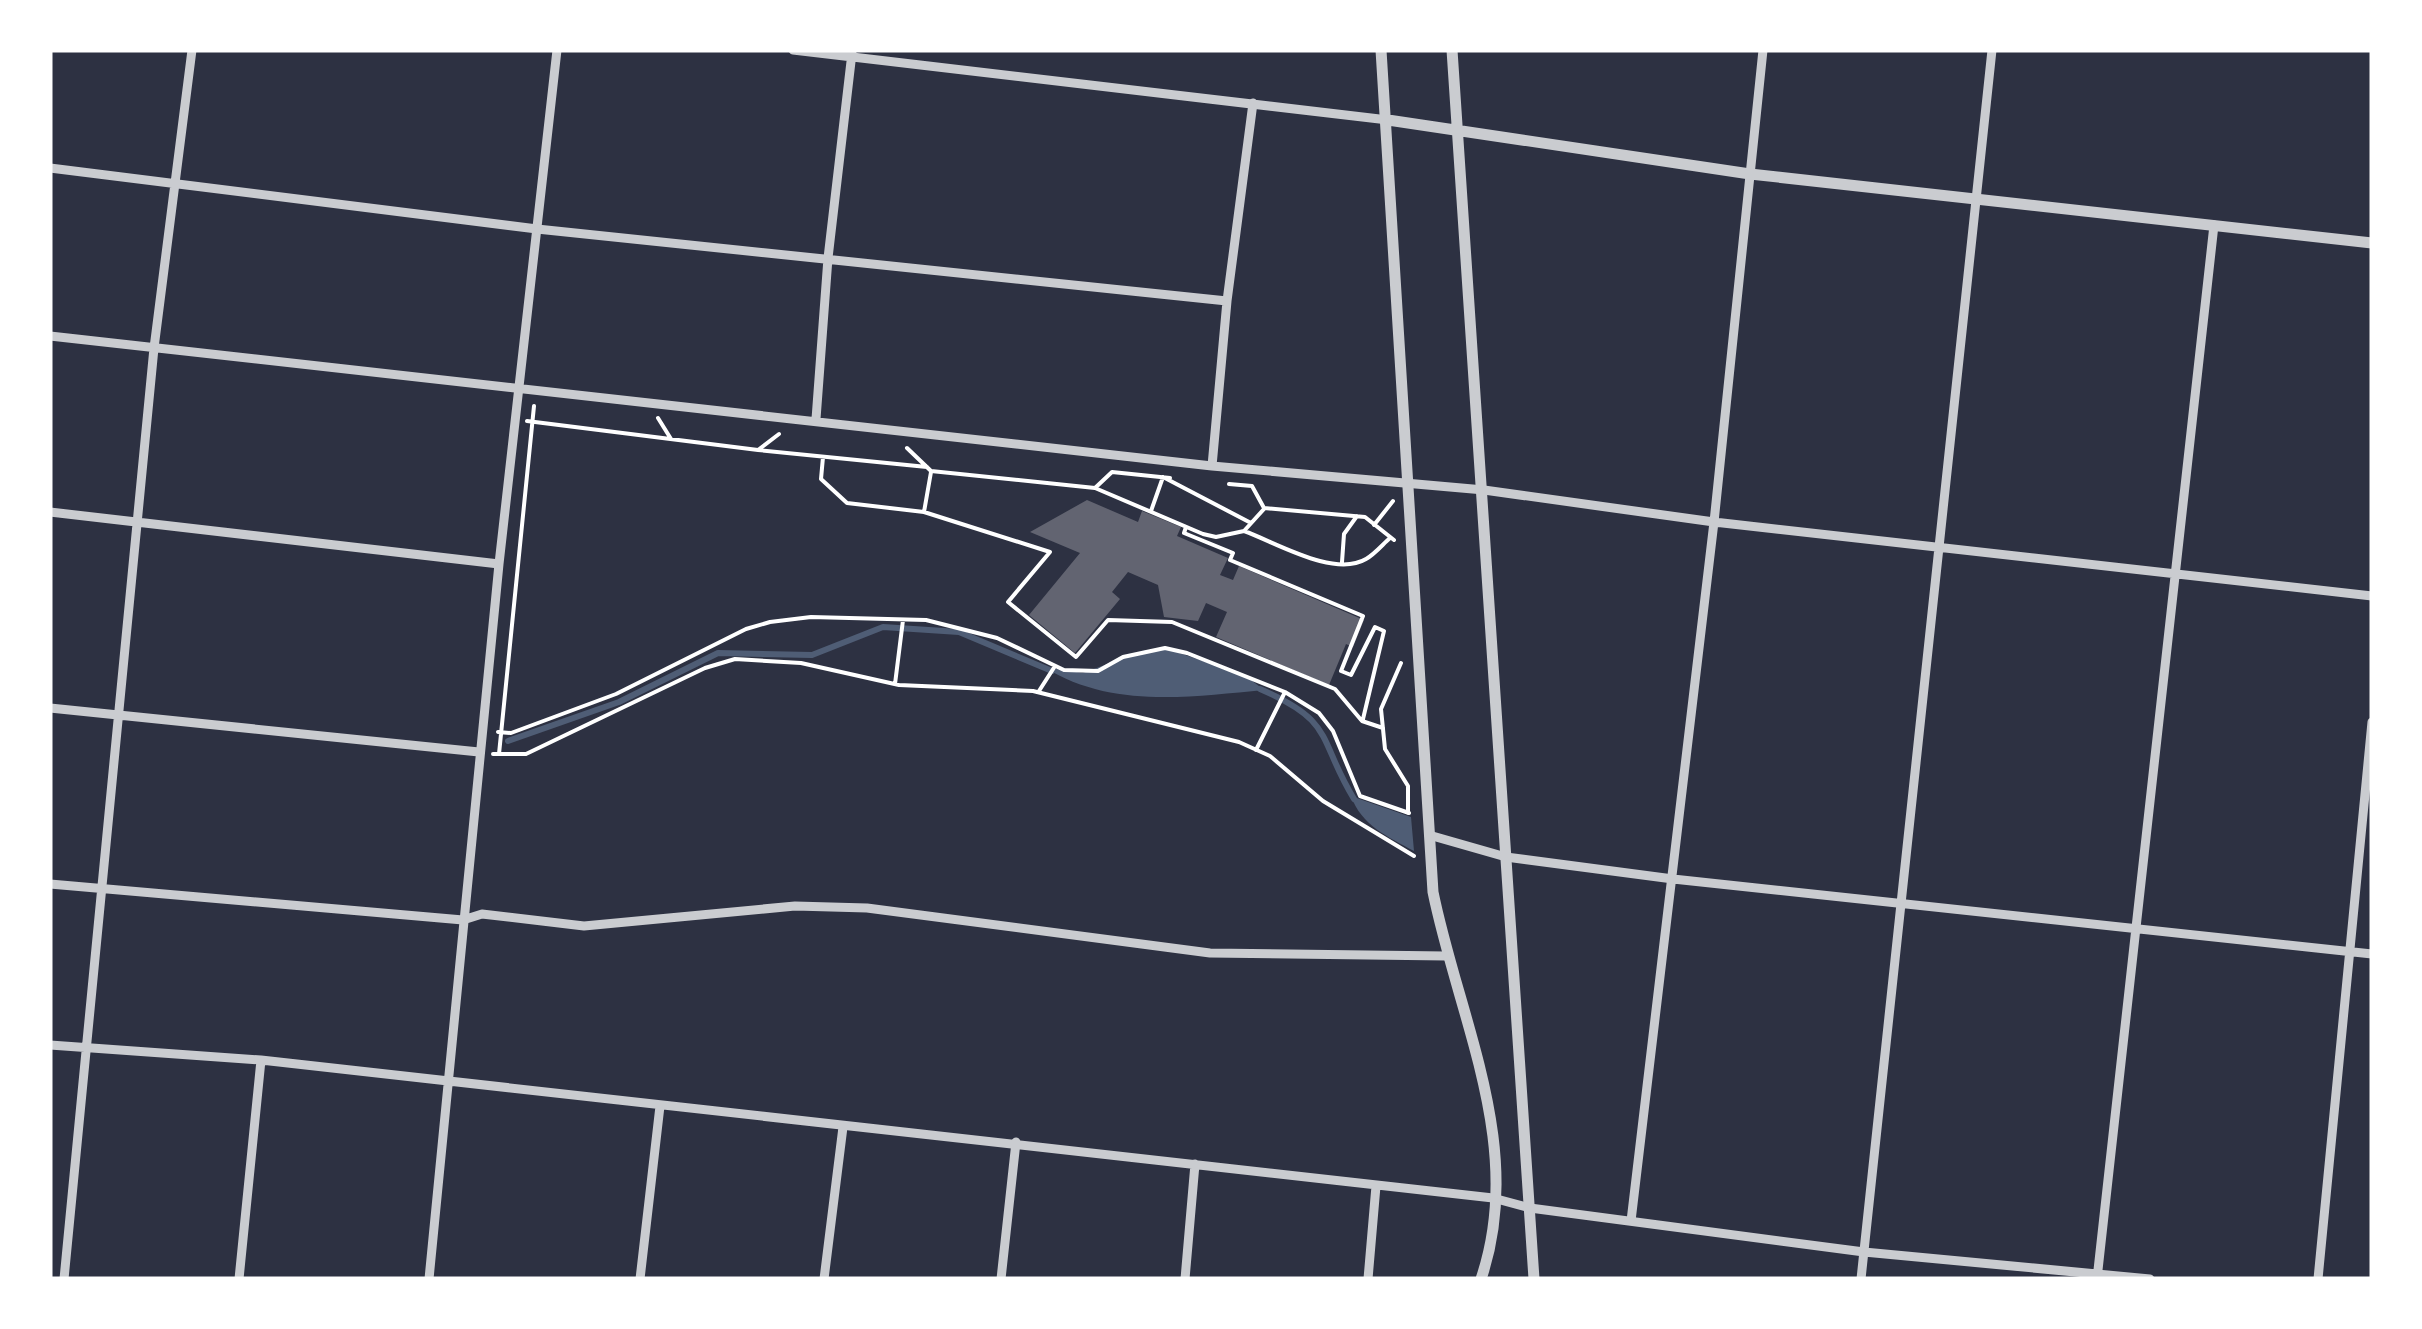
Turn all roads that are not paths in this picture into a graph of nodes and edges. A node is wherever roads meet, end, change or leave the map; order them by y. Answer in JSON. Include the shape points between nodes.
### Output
{"nodes":[{"id":1,"x":192,"y":50,"type":"edge"},
{"id":2,"x":557,"y":50,"type":"edge"},
{"id":3,"x":793,"y":50,"type":"edge"},
{"id":4,"x":1381,"y":50,"type":"edge"},
{"id":5,"x":1452,"y":50,"type":"edge"},
{"id":6,"x":1763,"y":50,"type":"edge"},
{"id":7,"x":1992,"y":50,"type":"edge"},
{"id":8,"x":852,"y":53,"type":"edge"},
{"id":9,"x":1253,"y":103,"type":"junction"},
{"id":10,"x":1388,"y":120,"type":"junction"},
{"id":11,"x":1458,"y":129,"type":"junction"},
{"id":12,"x":50,"y":168,"type":"edge"},
{"id":13,"x":1750,"y":174,"type":"junction"},
{"id":14,"x":176,"y":184,"type":"junction"},
{"id":15,"x":1974,"y":199,"type":"junction"},
{"id":16,"x":2214,"y":225,"type":"junction"},
{"id":17,"x":537,"y":229,"type":"junction"},
{"id":18,"x":2372,"y":243,"type":"edge"},
{"id":19,"x":828,"y":258,"type":"junction"},
{"id":20,"x":1227,"y":301,"type":"junction"},
{"id":21,"x":50,"y":336,"type":"edge"},
{"id":22,"x":154,"y":348,"type":"junction"},
{"id":23,"x":520,"y":390,"type":"junction"},
{"id":24,"x":816,"y":419,"type":"junction"},
{"id":25,"x":1212,"y":466,"type":"junction"},
{"id":26,"x":1408,"y":482,"type":"junction"},
{"id":27,"x":1484,"y":490,"type":"junction"},
{"id":28,"x":50,"y":512,"type":"edge"},
{"id":29,"x":1714,"y":522,"type":"junction"},
{"id":30,"x":136,"y":523,"type":"junction"},
{"id":31,"x":1940,"y":547,"type":"junction"},
{"id":32,"x":499,"y":564,"type":"junction"},
{"id":33,"x":2175,"y":574,"type":"junction"},
{"id":34,"x":2372,"y":596,"type":"edge"},
{"id":35,"x":50,"y":708,"type":"edge"},
{"id":36,"x":116,"y":714,"type":"junction"},
{"id":37,"x":2372,"y":722,"type":"edge"},
{"id":38,"x":479,"y":752,"type":"junction"},
{"id":39,"x":1430,"y":835,"type":"junction"},
{"id":40,"x":1506,"y":857,"type":"junction"},
{"id":41,"x":1673,"y":879,"type":"junction"},
{"id":42,"x":50,"y":884,"type":"edge"},
{"id":43,"x":100,"y":889,"type":"junction"},
{"id":44,"x":1902,"y":903,"type":"junction"},
{"id":45,"x":464,"y":920,"type":"junction"},
{"id":46,"x":2136,"y":928,"type":"junction"},
{"id":47,"x":2348,"y":951,"type":"junction"},
{"id":48,"x":2372,"y":954,"type":"edge"},
{"id":49,"x":1446,"y":956,"type":"junction"},
{"id":50,"x":50,"y":1045,"type":"edge"},
{"id":51,"x":88,"y":1047,"type":"junction"},
{"id":52,"x":261,"y":1060,"type":"junction"},
{"id":53,"x":449,"y":1083,"type":"junction"},
{"id":54,"x":660,"y":1106,"type":"junction"},
{"id":55,"x":843,"y":1127,"type":"junction"},
{"id":56,"x":1016,"y":1142,"type":"junction"},
{"id":57,"x":1195,"y":1164,"type":"junction"},
{"id":58,"x":1376,"y":1186,"type":"junction"},
{"id":59,"x":1493,"y":1198,"type":"junction"},
{"id":60,"x":1530,"y":1208,"type":"junction"},
{"id":61,"x":1630,"y":1221,"type":"junction"},
{"id":62,"x":1864,"y":1252,"type":"junction"},
{"id":63,"x":2097,"y":1278,"type":"edge"},
{"id":64,"x":64,"y":1279,"type":"edge"},
{"id":65,"x":239,"y":1279,"type":"edge"},
{"id":66,"x":429,"y":1279,"type":"edge"},
{"id":67,"x":640,"y":1279,"type":"edge"},
{"id":68,"x":824,"y":1279,"type":"edge"},
{"id":69,"x":1001,"y":1279,"type":"edge"},
{"id":70,"x":1185,"y":1279,"type":"edge"},
{"id":71,"x":1368,"y":1279,"type":"edge"},
{"id":72,"x":1480,"y":1279,"type":"edge"},
{"id":73,"x":1534,"y":1279,"type":"edge"},
{"id":74,"x":1861,"y":1279,"type":"edge"},
{"id":75,"x":2150,"y":1279,"type":"edge"},
{"id":76,"x":2318,"y":1279,"type":"edge"}],
"edges":[{"from":1,"to":14,"type":"street"},
{"from":2,"to":17,"type":"street"},
{"from":3,"to":8,"type":"street"},
{"from":4,"to":10,"type":"street"},
{"from":5,"to":11,"type":"street"},
{"from":6,"to":13,"type":"street"},
{"from":7,"to":15,"type":"street"},
{"from":8,"to":9,"type":"street"},
{"from":8,"to":19,"type":"street"},
{"from":9,"to":10,"type":"street"},
{"from":9,"to":20,"type":"street"},
{"from":10,"to":11,"type":"street"},
{"from":10,"to":26,"type":"street"},
{"from":11,"to":13,"type":"street"},
{"from":11,"to":27,"type":"street"},
{"from":12,"to":14,"type":"street"},
{"from":13,"to":15,"type":"street"},
{"from":13,"to":29,"type":"street"},
{"from":14,"to":17,"type":"street"},
{"from":14,"to":22,"type":"street"},
{"from":15,"to":16,"type":"street"},
{"from":15,"to":31,"type":"street"},
{"from":16,"to":18,"type":"street"},
{"from":16,"to":33,"type":"street"},
{"from":17,"to":19,"type":"street"},
{"from":17,"to":23,"type":"street"},
{"from":19,"to":20,"type":"street"},
{"from":19,"to":24,"type":"street"},
{"from":20,"to":25,"type":"street"},
{"from":21,"to":22,"type":"street"},
{"from":22,"to":23,"type":"street"},
{"from":22,"to":30,"type":"street"},
{"from":23,"to":24,"type":"street"},
{"from":23,"to":32,"type":"street"},
{"from":24,"to":25,"type":"street"},
{"from":25,"to":26,"type":"street"},
{"from":26,"to":27,"type":"street"},
{"from":26,"to":39,"type":"street"},
{"from":27,"to":29,"type":"street"},
{"from":27,"to":40,"type":"street"},
{"from":28,"to":30,"type":"street"},
{"from":29,"to":31,"type":"street"},
{"from":29,"to":41,"type":"street"},
{"from":30,"to":32,"type":"street"},
{"from":30,"to":36,"type":"street"},
{"from":31,"to":33,"type":"street"},
{"from":31,"to":44,"type":"street"},
{"from":32,"to":38,"type":"street"},
{"from":33,"to":34,"type":"street"},
{"from":33,"to":46,"type":"street"},
{"from":35,"to":36,"type":"street"},
{"from":36,"to":38,"type":"street"},
{"from":36,"to":43,"type":"street"},
{"from":37,"to":47,"type":"street"},
{"from":38,"to":45,"type":"street"},
{"from":39,"to":40,"type":"street"},
{"from":39,"to":49,"type":"street"},
{"from":40,"to":41,"type":"street"},
{"from":40,"to":60,"type":"street"},
{"from":41,"to":44,"type":"street"},
{"from":41,"to":61,"type":"street"},
{"from":42,"to":43,"type":"street"},
{"from":43,"to":45,"type":"street"},
{"from":43,"to":51,"type":"street"},
{"from":44,"to":46,"type":"street"},
{"from":44,"to":62,"type":"street"},
{"from":45,"to":49,"type":"street","via":[[482,914],[584,926],[795,906],[868,908],[1210,953]]},
{"from":45,"to":53,"type":"street"},
{"from":46,"to":47,"type":"street"},
{"from":46,"to":63,"type":"street"},
{"from":47,"to":48,"type":"street"},
{"from":47,"to":76,"type":"street"},
{"from":49,"to":59,"type":"street","via":[[1490,1101]]},
{"from":50,"to":51,"type":"street"},
{"from":51,"to":52,"type":"street"},
{"from":51,"to":64,"type":"street"},
{"from":52,"to":53,"type":"street"},
{"from":52,"to":65,"type":"street"},
{"from":53,"to":54,"type":"street"},
{"from":53,"to":66,"type":"street"},
{"from":54,"to":55,"type":"street"},
{"from":54,"to":67,"type":"street"},
{"from":55,"to":56,"type":"street"},
{"from":55,"to":68,"type":"street"},
{"from":56,"to":57,"type":"street"},
{"from":56,"to":69,"type":"street"},
{"from":57,"to":58,"type":"street"},
{"from":57,"to":70,"type":"street"},
{"from":58,"to":59,"type":"street"},
{"from":58,"to":71,"type":"street"},
{"from":59,"to":60,"type":"street"},
{"from":59,"to":72,"type":"street","via":[[1490,1253]]},
{"from":60,"to":61,"type":"street"},
{"from":60,"to":73,"type":"street"},
{"from":61,"to":62,"type":"street"},
{"from":62,"to":63,"type":"street"},
{"from":62,"to":74,"type":"street"},
{"from":63,"to":75,"type":"street"}]}
